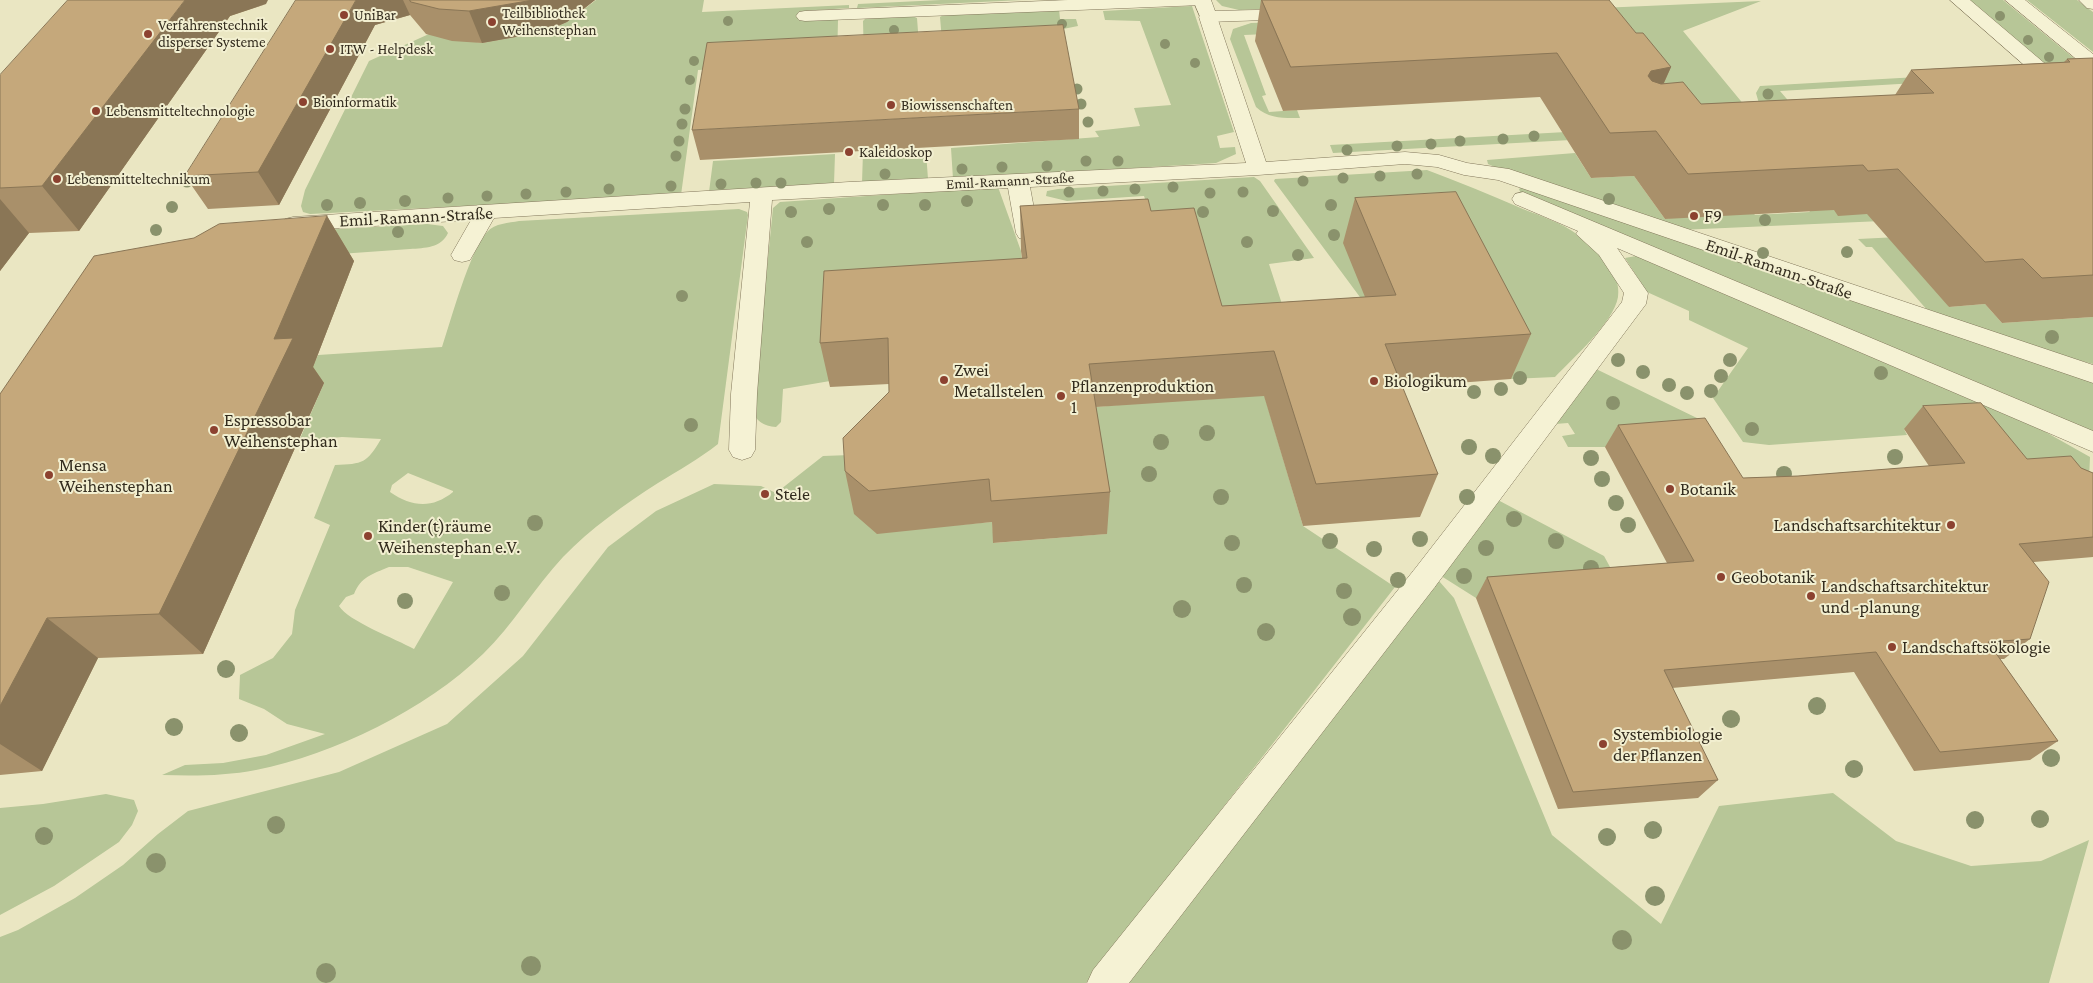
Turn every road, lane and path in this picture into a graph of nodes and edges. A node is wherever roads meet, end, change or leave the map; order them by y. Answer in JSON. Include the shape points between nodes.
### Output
{"nodes":[{"id":1,"x":1959,"y":0,"type":"edge"},
{"id":2,"x":2014,"y":0,"type":"edge"},
{"id":3,"x":2088,"y":0,"type":"edge"},
{"id":4,"x":2093,"y":4,"type":"edge"},
{"id":5,"x":1204,"y":6,"type":"edge"},
{"id":6,"x":1310,"y":13,"type":"edge"},
{"id":7,"x":805,"y":16,"type":"dead end"},
{"id":8,"x":2093,"y":63,"type":"edge"},
{"id":9,"x":2041,"y":95,"type":"edge"},
{"id":10,"x":1258,"y":169,"type":"junction"},
{"id":11,"x":1464,"y":169,"type":"junction"},
{"id":12,"x":1018,"y":181,"type":"junction"},
{"id":13,"x":762,"y":195,"type":"junction"},
{"id":14,"x":1541,"y":207,"type":"junction"},
{"id":15,"x":486,"y":213,"type":"junction"},
{"id":16,"x":274,"y":225,"type":"edge"},
{"id":17,"x":1056,"y":231,"type":"edge"},
{"id":18,"x":462,"y":255,"type":"dead end"},
{"id":19,"x":2093,"y":374,"type":"edge"},
{"id":20,"x":2093,"y":442,"type":"edge"},
{"id":21,"x":742,"y":450,"type":"dead end"},
{"id":22,"x":1106,"y":983,"type":"edge"}],
"edges":[{"from":1,"to":9,"type":"street","via":[[2076,91]]},
{"from":2,"to":8,"type":"street"},
{"from":3,"to":4,"type":"street"},
{"from":5,"to":6,"type":"street"},
{"from":5,"to":7,"type":"street"},
{"from":5,"to":10,"type":"street"},
{"from":10,"to":11,"type":"street","name":"Emil-Ramann-Straße","via":[[1405,158],[1439,161]]},
{"from":10,"to":12,"type":"street","name":"Emil-Ramann-Straße"},
{"from":11,"to":14,"type":"street","name":"Emil-Ramann-Straße","via":[[1496,188]]},
{"from":11,"to":19,"type":"street","name":"Emil-Ramann-Straße","via":[[1501,174]]},
{"from":12,"to":13,"type":"street","name":"Emil-Ramann-Straße"},
{"from":12,"to":17,"type":"street","via":[[1027,233]]},
{"from":13,"to":15,"type":"street","name":"Emil-Ramann-Straße"},
{"from":13,"to":21,"type":"street"},
{"from":14,"to":20,"type":"street","name":"Emil-Ramann-Straße"},
{"from":14,"to":22,"type":"street","name":"Emil-Ramann-Straße","via":[[1586,233],[1607,250],[1636,294],[1629,311],[1489,496]]},
{"from":15,"to":16,"type":"street","name":"Emil-Ramann-Straße"},
{"from":15,"to":18,"type":"street"}]}
